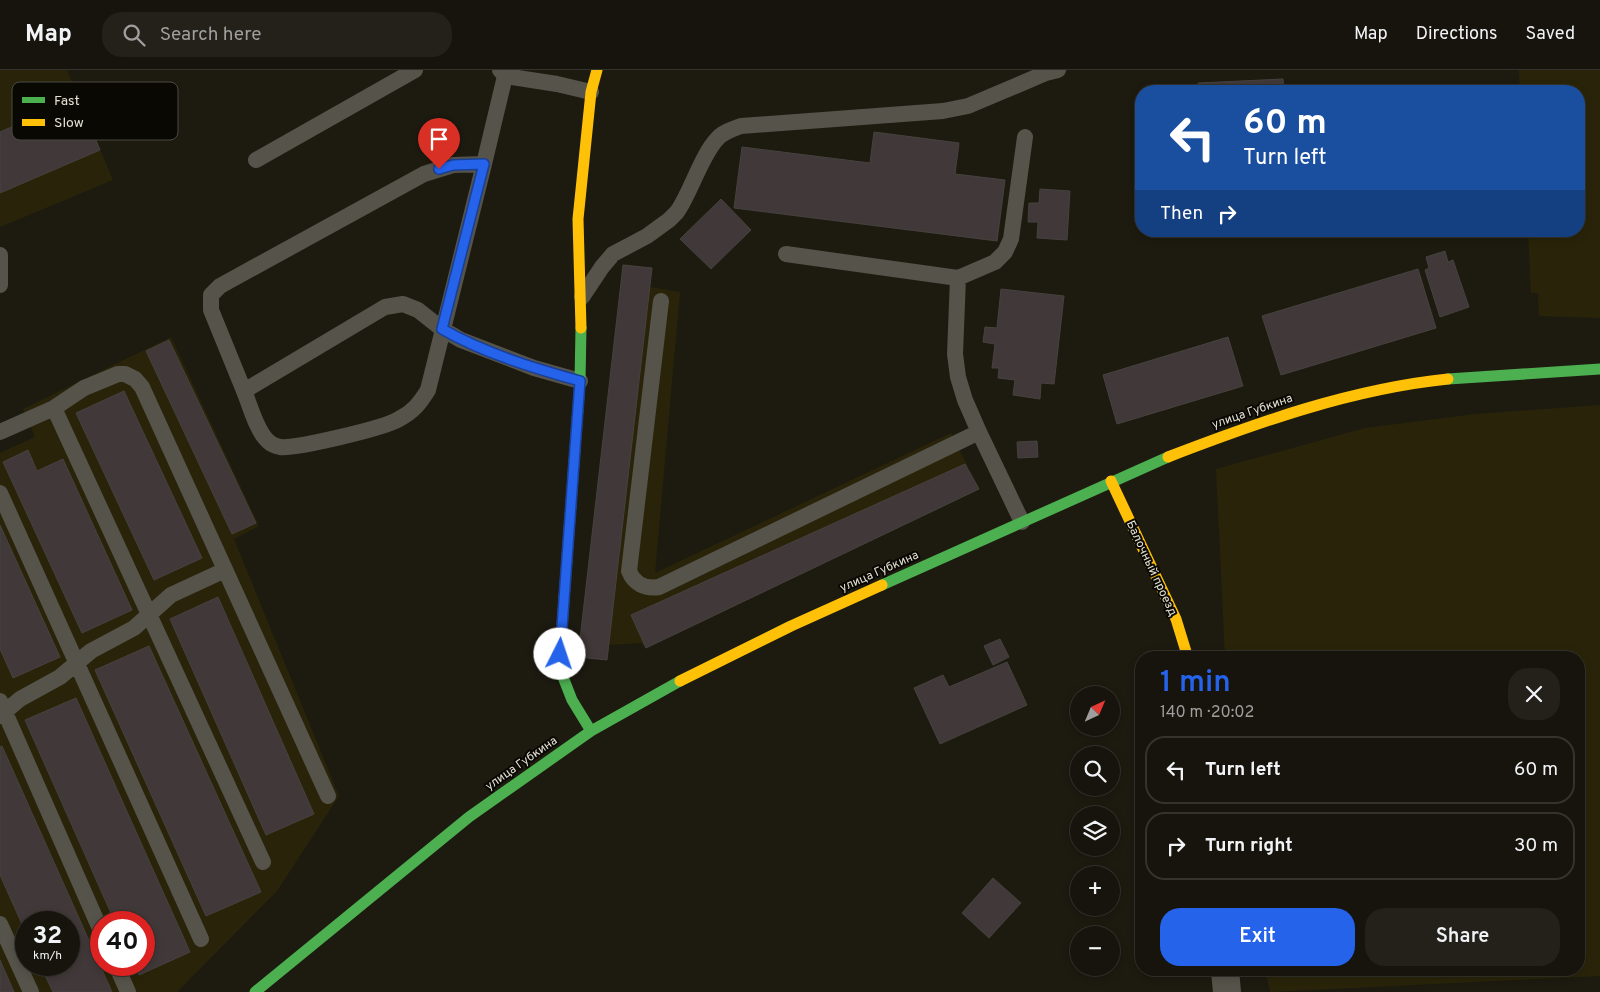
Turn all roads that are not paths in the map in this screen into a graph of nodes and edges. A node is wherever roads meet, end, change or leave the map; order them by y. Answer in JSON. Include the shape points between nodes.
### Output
{"nodes":[{"id":1,"x":415,"y":70,"type":"edge"},
{"id":2,"x":597,"y":70,"type":"edge"},
{"id":3,"x":1058,"y":70,"type":"edge"},
{"id":4,"x":503,"y":73,"type":"edge"},
{"id":5,"x":591,"y":92,"type":"junction"},
{"id":6,"x":1025,"y":137,"type":"dead end"},
{"id":7,"x":256,"y":160,"type":"dead end"},
{"id":8,"x":484,"y":164,"type":"junction"},
{"id":9,"x":786,"y":254,"type":"dead end"},
{"id":10,"x":0,"y":255,"type":"edge"},
{"id":11,"x":958,"y":278,"type":"junction"},
{"id":12,"x":0,"y":285,"type":"edge"},
{"id":13,"x":581,"y":299,"type":"junction"},
{"id":14,"x":661,"y":301,"type":"dead end"},
{"id":15,"x":442,"y":329,"type":"junction"},
{"id":16,"x":1600,"y":369,"type":"edge"},
{"id":17,"x":580,"y":381,"type":"junction"},
{"id":18,"x":244,"y":391,"type":"junction"},
{"id":19,"x":54,"y":408,"type":"junction"},
{"id":20,"x":0,"y":432,"type":"edge"},
{"id":21,"x":979,"y":432,"type":"junction"},
{"id":22,"x":1111,"y":481,"type":"junction"},
{"id":23,"x":0,"y":493,"type":"edge"},
{"id":24,"x":1022,"y":522,"type":"junction"},
{"id":25,"x":225,"y":570,"type":"junction"},
{"id":26,"x":149,"y":614,"type":"junction"},
{"id":27,"x":1186,"y":651,"type":"edge"},
{"id":28,"x":77,"y":663,"type":"junction"},
{"id":29,"x":2,"y":709,"type":"edge"},
{"id":30,"x":591,"y":731,"type":"junction"},
{"id":31,"x":328,"y":796,"type":"dead end"},
{"id":32,"x":263,"y":862,"type":"dead end"},
{"id":33,"x":92,"y":911,"type":"edge"},
{"id":34,"x":0,"y":924,"type":"edge"},
{"id":35,"x":202,"y":939,"type":"dead end"},
{"id":36,"x":121,"y":976,"type":"edge"},
{"id":37,"x":1225,"y":976,"type":"edge"},
{"id":38,"x":31,"y":992,"type":"edge"},
{"id":39,"x":128,"y":992,"type":"edge"},
{"id":40,"x":255,"y":992,"type":"edge"},
{"id":41,"x":1226,"y":992,"type":"edge"}],
"edges":[{"from":1,"to":7,"type":"lane"},
{"from":2,"to":5,"type":"street"},
{"from":3,"to":13,"type":"lane","via":[[968,106],[943,111],[749,125],[727,132],[708,152],[677,212],[647,236],[613,254]]},
{"from":4,"to":5,"type":"lane"},
{"from":4,"to":8,"type":"lane"},
{"from":5,"to":13,"type":"street","via":[[578,219]]},
{"from":6,"to":11,"type":"lane","via":[[1011,239],[1005,252],[995,262]]},
{"from":8,"to":15,"type":"lane"},
{"from":8,"to":18,"type":"lane","via":[[453,165],[424,174],[220,286],[210,295],[211,310]]},
{"from":9,"to":11,"type":"lane"},
{"from":10,"to":12,"type":"lane"},
{"from":11,"to":21,"type":"lane","via":[[955,354],[958,377]]},
{"from":13,"to":17,"type":"street"},
{"from":14,"to":21,"type":"lane","via":[[629,571],[644,587],[659,586]]},
{"from":15,"to":17,"type":"lane","via":[[461,340],[534,368]]},
{"from":15,"to":18,"type":"lane","via":[[418,310],[403,304],[385,307]]},
{"from":15,"to":18,"type":"lane","via":[[428,390],[421,402],[397,421],[378,427],[280,447],[262,435]]},
{"from":16,"to":22,"type":"street","name":"улица Губкина","via":[[1446,379],[1373,391],[1294,411],[1148,464]]},
{"from":17,"to":30,"type":"street","via":[[560,654],[563,677],[572,700]]},
{"from":19,"to":20,"type":"lane"},
{"from":19,"to":25,"type":"lane","via":[[84,388],[118,374],[135,379],[142,387]]},
{"from":19,"to":26,"type":"lane"},
{"from":21,"to":24,"type":"lane"},
{"from":22,"to":24,"type":"street","name":"улица Губкина"},
{"from":22,"to":27,"type":"street","name":"Балочный проезд","via":[[1176,619]]},
{"from":23,"to":28,"type":"lane"},
{"from":24,"to":30,"type":"street","name":"улица Губкина","via":[[791,626],[668,687]]},
{"from":25,"to":26,"type":"lane","via":[[170,595]]},
{"from":25,"to":31,"type":"lane"},
{"from":26,"to":28,"type":"lane","via":[[134,628],[91,651]]},
{"from":26,"to":32,"type":"lane"},
{"from":28,"to":29,"type":"lane","via":[[60,677]]},
{"from":28,"to":35,"type":"lane"},
{"from":29,"to":33,"type":"lane"},
{"from":30,"to":40,"type":"street","name":"улица Губкина","via":[[469,817]]},
{"from":34,"to":38,"type":"lane"},
{"from":36,"to":39,"type":"lane"},
{"from":37,"to":41,"type":"street"}]}
